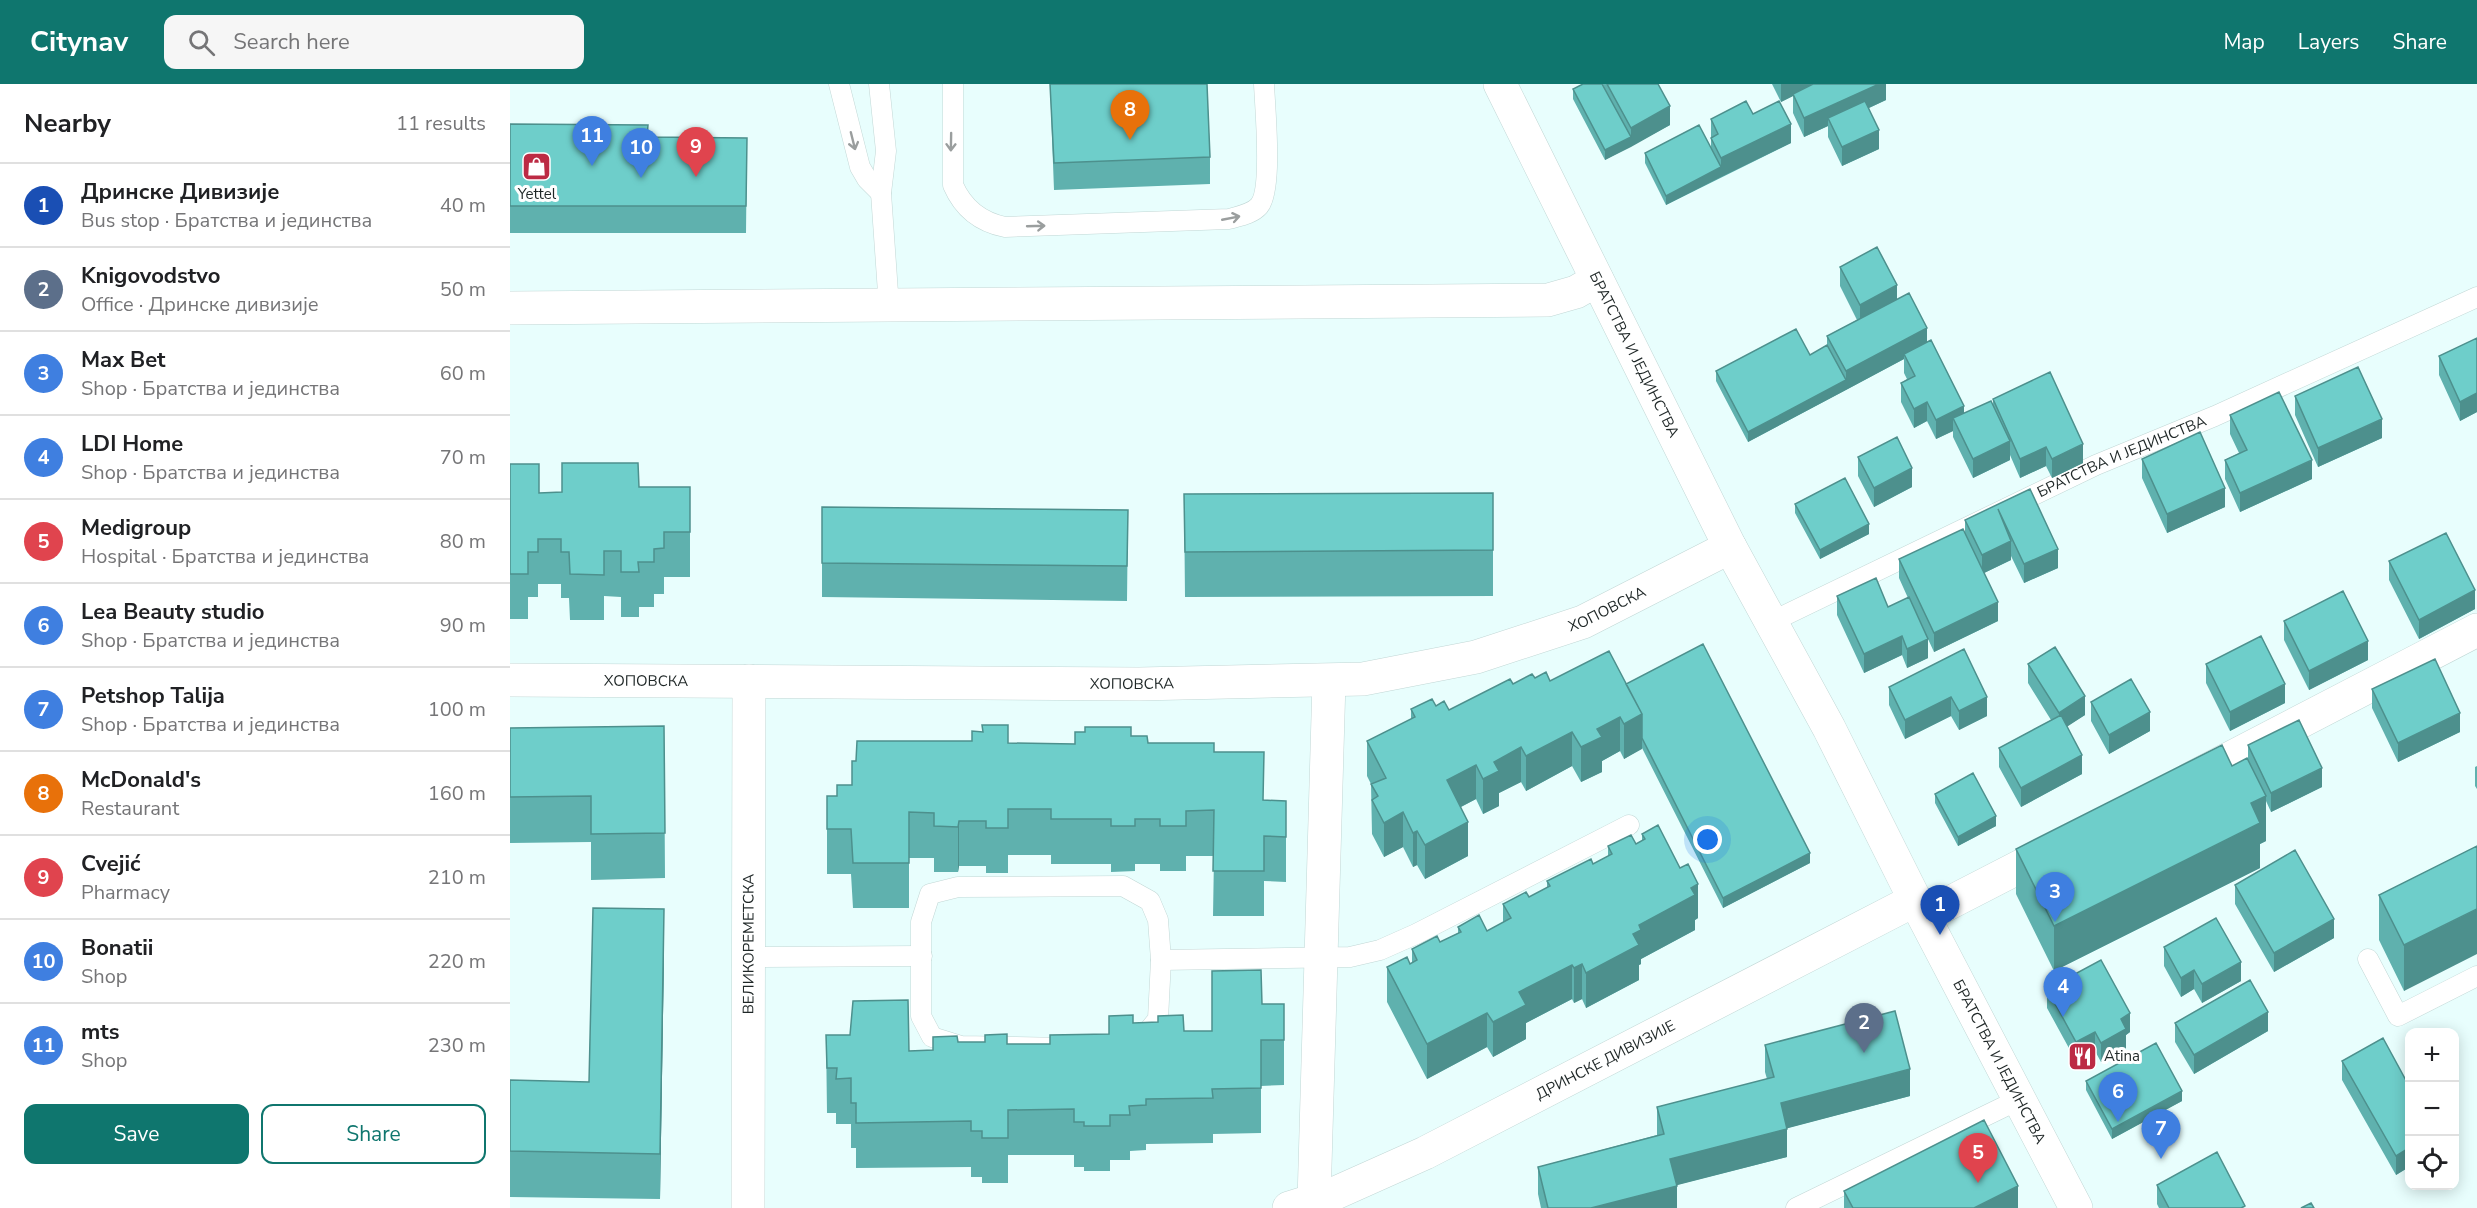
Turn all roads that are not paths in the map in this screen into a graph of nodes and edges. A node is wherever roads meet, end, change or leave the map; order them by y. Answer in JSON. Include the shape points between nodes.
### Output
{"nodes":[{"id":1,"x":839,"y":84,"type":"edge"},
{"id":2,"x":879,"y":84,"type":"edge"},
{"id":3,"x":953,"y":84,"type":"edge"},
{"id":4,"x":1264,"y":84,"type":"edge"},
{"id":5,"x":1500,"y":84,"type":"edge"},
{"id":6,"x":881,"y":193,"type":"junction"},
{"id":7,"x":1597,"y":280,"type":"junction"},
{"id":8,"x":2477,"y":297,"type":"edge"},
{"id":9,"x":889,"y":307,"type":"junction"},
{"id":10,"x":510,"y":308,"type":"edge"},
{"id":11,"x":1730,"y":547,"type":"junction"},
{"id":12,"x":1771,"y":622,"type":"junction"},
{"id":13,"x":2477,"y":630,"type":"edge"},
{"id":14,"x":510,"y":680,"type":"edge"},
{"id":15,"x":749,"y":681,"type":"junction"},
{"id":16,"x":1329,"y":681,"type":"junction"},
{"id":17,"x":2158,"y":795,"type":"edge"},
{"id":18,"x":1629,"y":825,"type":"dead end"},
{"id":19,"x":2084,"y":833,"type":"edge"},
{"id":20,"x":1919,"y":908,"type":"junction"},
{"id":21,"x":922,"y":956,"type":"junction"},
{"id":22,"x":750,"y":957,"type":"junction"},
{"id":23,"x":1321,"y":957,"type":"junction"},
{"id":24,"x":2368,"y":958,"type":"dead end"},
{"id":25,"x":1161,"y":960,"type":"junction"},
{"id":26,"x":2477,"y":976,"type":"edge"},
{"id":27,"x":2020,"y":1100,"type":"junction"},
{"id":28,"x":1302,"y":1205,"type":"edge"},
{"id":29,"x":748,"y":1208,"type":"edge"},
{"id":30,"x":1796,"y":1208,"type":"edge"},
{"id":31,"x":2076,"y":1208,"type":"edge"}],
"edges":[{"from":1,"to":6,"type":"lane","one_way":true,"via":[[860,167]]},
{"from":2,"to":6,"type":"lane","via":[[885,151]]},
{"from":3,"to":4,"type":"lane","one_way":true,"via":[[953,185],[969,210],[1005,227],[1229,219],[1254,210],[1267,189]]},
{"from":5,"to":7,"type":"street","name":"БРАТСТВА И ЈЕДИНСТВА"},
{"from":6,"to":9,"type":"lane"},
{"from":7,"to":9,"type":"street","via":[[1576,292],[1548,300]]},
{"from":7,"to":11,"type":"street","name":"БРАТСТВА И ЈЕДИНСТВА"},
{"from":8,"to":12,"type":"lane","name":"БРАТСТВА И ЈЕДИНСТВА","via":[[2215,416],[2096,465]]},
{"from":9,"to":10,"type":"street"},
{"from":11,"to":12,"type":"street","name":"БРАТСТВА И ЈЕДИНСТВА"},
{"from":11,"to":16,"type":"street","name":"ХОПОВСКА","via":[[1583,621],[1476,657],[1363,679]]},
{"from":12,"to":20,"type":"street","name":"БРАТСТВА И ЈЕДИНСТВА"},
{"from":13,"to":17,"type":"street"},
{"from":14,"to":15,"type":"street","name":"ХОПОВСКА"},
{"from":15,"to":16,"type":"street","name":"ХОПОВСКА"},
{"from":15,"to":22,"type":"street","name":"ВЕЛИКОРЕМЕТСКА"},
{"from":16,"to":23,"type":"street"},
{"from":18,"to":23,"type":"lane","via":[[1389,946],[1350,957]]},
{"from":19,"to":20,"type":"street"},
{"from":20,"to":27,"type":"street","name":"БРАТСТВА И ЈЕДИНСТВА"},
{"from":20,"to":28,"type":"street","name":"ДРИНСКЕ ДИВИЗИЈЕ","via":[[1485,1124]]},
{"from":21,"to":22,"type":"lane"},
{"from":21,"to":25,"type":"lane","via":[[921,922],[930,894],[958,887],[1123,886],[1150,901],[1158,920]]},
{"from":21,"to":25,"type":"lane","via":[[921,1016],[932,1037],[961,1046],[1113,1049],[1141,1040],[1158,1019]]},
{"from":22,"to":29,"type":"street","name":"ВЕЛИКОРЕМЕТСКА"},
{"from":23,"to":25,"type":"lane"},
{"from":23,"to":28,"type":"street"},
{"from":24,"to":26,"type":"lane","via":[[2397,1016]]},
{"from":27,"to":30,"type":"lane"},
{"from":27,"to":31,"type":"street","name":"БРАТСТВА И ЈЕДИНСТВА"}]}
